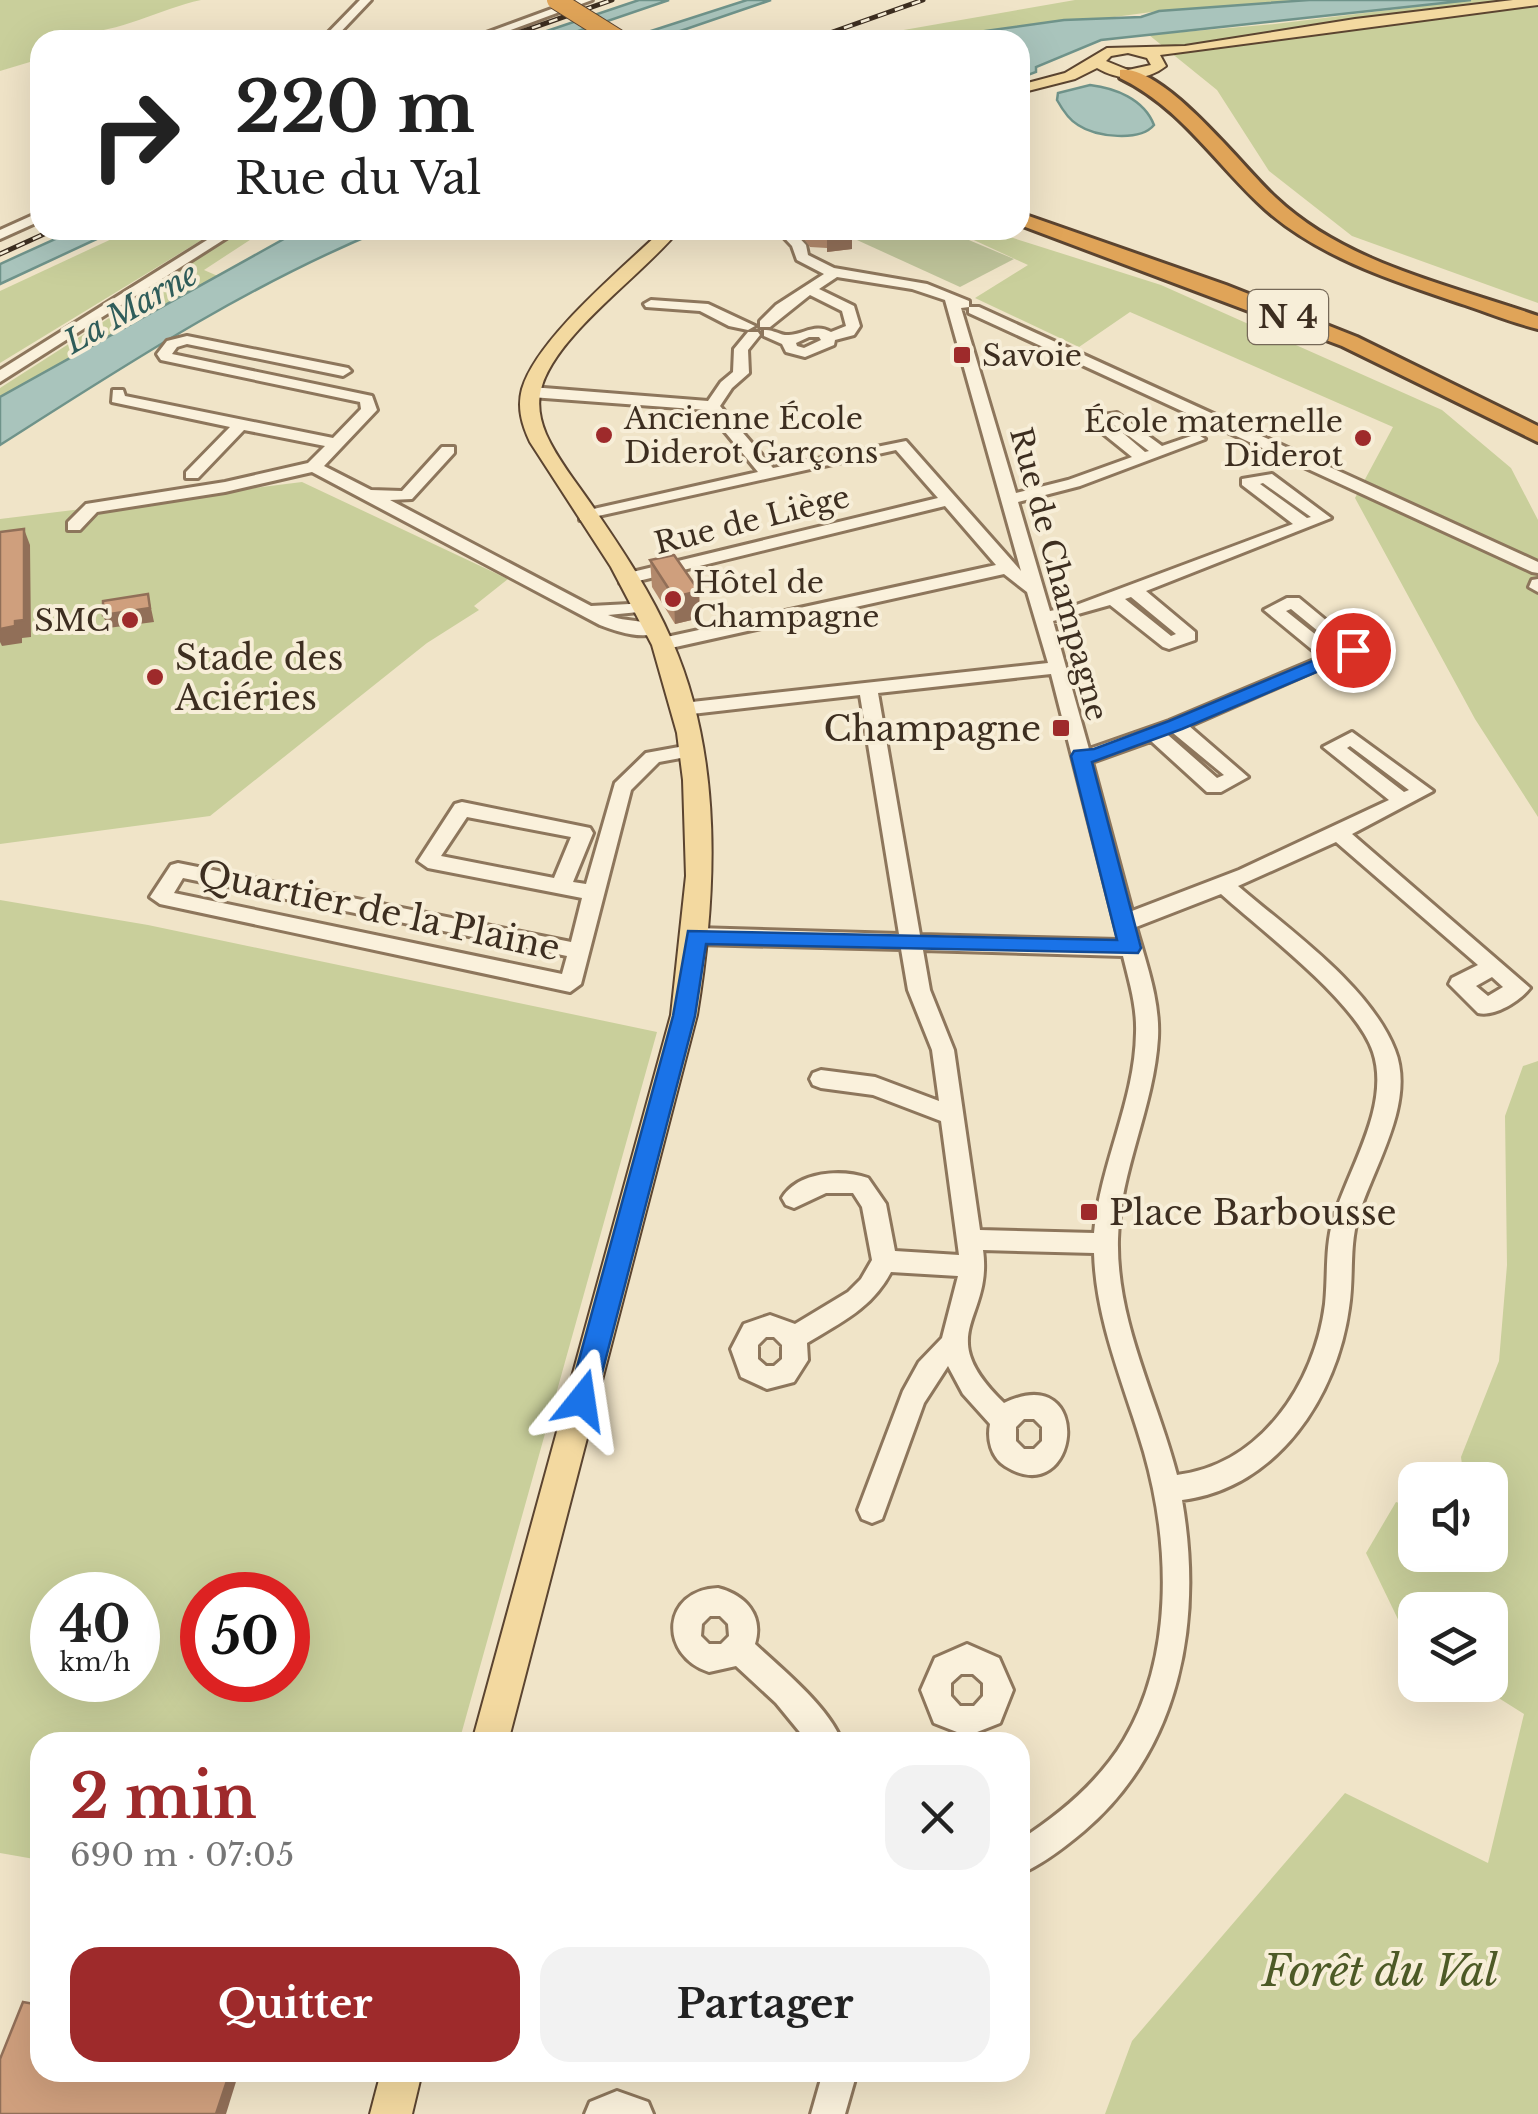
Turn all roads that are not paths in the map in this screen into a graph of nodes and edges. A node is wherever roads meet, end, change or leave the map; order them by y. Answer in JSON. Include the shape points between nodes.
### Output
{"nodes":[{"id":1,"x":366,"y":0,"type":"edge"},
{"id":2,"x":556,"y":0,"type":"edge"},
{"id":3,"x":587,"y":0,"type":"edge"},
{"id":4,"x":1538,"y":1,"type":"edge"},
{"id":5,"x":338,"y":30,"type":"edge"},
{"id":6,"x":502,"y":30,"type":"edge"},
{"id":7,"x":604,"y":30,"type":"edge"},
{"id":8,"x":1185,"y":50,"type":"junction"},
{"id":9,"x":1142,"y":51,"type":"junction"},
{"id":10,"x":1098,"y":62,"type":"junction"},
{"id":11,"x":1158,"y":66,"type":"junction"},
{"id":12,"x":1121,"y":73,"type":"junction"},
{"id":13,"x":1070,"y":76,"type":"junction"},
{"id":14,"x":1030,"y":87,"type":"edge"},
{"id":15,"x":30,"y":220,"type":"edge"},
{"id":16,"x":1030,"y":222,"type":"edge"},
{"id":17,"x":0,"y":234,"type":"edge"},
{"id":18,"x":216,"y":240,"type":"edge"},
{"id":19,"x":661,"y":240,"type":"edge"},
{"id":20,"x":794,"y":240,"type":"edge"},
{"id":21,"x":837,"y":271,"type":"junction"},
{"id":22,"x":810,"y":290,"type":"junction"},
{"id":23,"x":651,"y":304,"type":"dead end"},
{"id":24,"x":963,"y":312,"type":"junction"},
{"id":25,"x":1538,"y":321,"type":"edge"},
{"id":26,"x":759,"y":330,"type":"junction"},
{"id":27,"x":1376,"y":350,"type":"junction"},
{"id":28,"x":343,"y":370,"type":"dead end"},
{"id":29,"x":0,"y":378,"type":"edge"},
{"id":30,"x":118,"y":392,"type":"dead end"},
{"id":31,"x":530,"y":392,"type":"junction"},
{"id":32,"x":712,"y":406,"type":"junction"},
{"id":33,"x":241,"y":424,"type":"junction"},
{"id":34,"x":1538,"y":429,"type":"edge"},
{"id":35,"x":1197,"y":438,"type":"dead end"},
{"id":36,"x":334,"y":443,"type":"junction"},
{"id":37,"x":1538,"y":448,"type":"edge"},
{"id":38,"x":448,"y":450,"type":"dead end"},
{"id":39,"x":314,"y":467,"type":"junction"},
{"id":40,"x":768,"y":474,"type":"junction"},
{"id":41,"x":192,"y":475,"type":"dead end"},
{"id":42,"x":366,"y":495,"type":"junction"},
{"id":43,"x":406,"y":496,"type":"junction"},
{"id":44,"x":1010,"y":499,"type":"junction"},
{"id":45,"x":950,"y":500,"type":"junction"},
{"id":46,"x":586,"y":516,"type":"junction"},
{"id":47,"x":408,"y":517,"type":"junction"},
{"id":48,"x":1305,"y":525,"type":"dead end"},
{"id":49,"x":74,"y":526,"type":"dead end"},
{"id":50,"x":1008,"y":568,"type":"junction"},
{"id":51,"x":1538,"y":568,"type":"edge"},
{"id":52,"x":626,"y":579,"type":"junction"},
{"id":53,"x":1036,"y":590,"type":"junction"},
{"id":54,"x":1134,"y":590,"type":"junction"},
{"id":55,"x":1113,"y":598,"type":"junction"},
{"id":56,"x":643,"y":606,"type":"junction"},
{"id":57,"x":592,"y":611,"type":"junction"},
{"id":58,"x":1043,"y":617,"type":"junction"},
{"id":59,"x":659,"y":637,"type":"junction"},
{"id":60,"x":1334,"y":658,"type":"dead end"},
{"id":61,"x":1058,"y":668,"type":"junction"},
{"id":62,"x":868,"y":689,"type":"junction"},
{"id":63,"x":684,"y":709,"type":"junction"},
{"id":64,"x":1176,"y":725,"type":"junction"},
{"id":65,"x":1154,"y":734,"type":"junction"},
{"id":66,"x":690,"y":751,"type":"junction"},
{"id":67,"x":1081,"y":756,"type":"junction"},
{"id":68,"x":1403,"y":801,"type":"dead end"},
{"id":69,"x":1338,"y":833,"type":"junction"},
{"id":70,"x":1224,"y":886,"type":"junction"},
{"id":71,"x":561,"y":887,"type":"junction"},
{"id":72,"x":594,"y":893,"type":"junction"},
{"id":73,"x":1123,"y":919,"type":"junction"},
{"id":74,"x":696,"y":936,"type":"junction"},
{"id":75,"x":911,"y":942,"type":"junction"},
{"id":76,"x":1130,"y":948,"type":"junction"},
{"id":77,"x":578,"y":950,"type":"junction"},
{"id":78,"x":1494,"y":967,"type":"dead end"},
{"id":79,"x":821,"y":1079,"type":"dead end"},
{"id":80,"x":949,"y":1114,"type":"junction"},
{"id":81,"x":794,"y":1198,"type":"dead end"},
{"id":82,"x":1106,"y":1243,"type":"junction"},
{"id":83,"x":972,"y":1253,"type":"junction"},
{"id":84,"x":884,"y":1261,"type":"junction"},
{"id":85,"x":793,"y":1338,"type":"dead end"},
{"id":86,"x":952,"y":1343,"type":"junction"},
{"id":87,"x":1004,"y":1419,"type":"dead end"},
{"id":88,"x":1166,"y":1489,"type":"junction"},
{"id":89,"x":872,"y":1510,"type":"dead end"},
{"id":90,"x":738,"y":1648,"type":"dead end"},
{"id":91,"x":493,"y":1732,"type":"edge"},
{"id":92,"x":819,"y":1732,"type":"edge"},
{"id":93,"x":1030,"y":1852,"type":"edge"},
{"id":94,"x":399,"y":2082,"type":"edge"},
{"id":95,"x":837,"y":2082,"type":"edge"},
{"id":96,"x":391,"y":2114,"type":"edge"},
{"id":97,"x":602,"y":2114,"type":"edge"},
{"id":98,"x":636,"y":2114,"type":"edge"},
{"id":99,"x":828,"y":2114,"type":"edge"}],
"edges":[{"from":1,"to":5,"type":"street"},
{"from":2,"to":7,"type":"highway","bridge":true},
{"from":3,"to":6,"type":"street"},
{"from":4,"to":8,"type":"main road"},
{"from":8,"to":9,"type":"main road"},
{"from":8,"to":11,"type":"main road"},
{"from":9,"to":10,"type":"main road","via":[[1114,50]]},
{"from":9,"to":11,"type":"main road"},
{"from":10,"to":12,"type":"main road"},
{"from":10,"to":13,"type":"main road"},
{"from":11,"to":12,"type":"main road"},
{"from":11,"to":25,"type":"highway","number":"N 4","via":[[1154,77],[1160,86],[1306,225],[1358,253]]},
{"from":12,"to":13,"type":"main road"},
{"from":12,"to":25,"type":"highway","number":"N 4","via":[[1166,99],[1300,227],[1363,258]]},
{"from":13,"to":14,"type":"main road"},
{"from":15,"to":17,"type":"street"},
{"from":16,"to":27,"type":"highway","number":"N 4"},
{"from":18,"to":29,"type":"street"},
{"from":19,"to":31,"type":"main road","via":[[555,350]]},
{"from":20,"to":21,"type":"street","via":[[802,257]]},
{"from":21,"to":22,"type":"street"},
{"from":21,"to":24,"type":"street","via":[[930,288]]},
{"from":22,"to":26,"type":"street"},
{"from":22,"to":26,"type":"street","via":[[848,309],[849,332],[805,353]]},
{"from":23,"to":26,"type":"street","via":[[703,307]]},
{"from":24,"to":44,"type":"street","name":"Rue de Champagne"},
{"from":24,"to":51,"type":"street","via":[[990,316]]},
{"from":26,"to":32,"type":"street","via":[[741,349],[741,373]]},
{"from":27,"to":34,"type":"highway","number":"N 4"},
{"from":27,"to":37,"type":"highway","number":"N 4"},
{"from":28,"to":36,"type":"street","via":[[187,340],[164,354],[362,396],[369,410]]},
{"from":30,"to":33,"type":"street","via":[[117,399]]},
{"from":31,"to":32,"type":"street"},
{"from":31,"to":46,"type":"main road","via":[[534,429]]},
{"from":32,"to":40,"type":"street"},
{"from":33,"to":36,"type":"street"},
{"from":33,"to":41,"type":"street"},
{"from":35,"to":44,"type":"street","via":[[1074,484]]},
{"from":36,"to":39,"type":"street"},
{"from":38,"to":43,"type":"street"},
{"from":39,"to":42,"type":"street"},
{"from":39,"to":49,"type":"street","via":[[92,508]]},
{"from":40,"to":45,"type":"street","via":[[889,444],[905,447]]},
{"from":40,"to":46,"type":"street"},
{"from":42,"to":43,"type":"street"},
{"from":42,"to":47,"type":"street"},
{"from":43,"to":47,"type":"street"},
{"from":44,"to":53,"type":"street","name":"Rue de Champagne"},
{"from":45,"to":50,"type":"street"},
{"from":45,"to":52,"type":"street","name":"Rue de Liège"},
{"from":46,"to":52,"type":"main road"},
{"from":47,"to":57,"type":"street"},
{"from":48,"to":54,"type":"street"},
{"from":50,"to":53,"type":"street"},
{"from":50,"to":59,"type":"street"},
{"from":52,"to":56,"type":"main road"},
{"from":53,"to":58,"type":"street","name":"Rue de Champagne"},
{"from":54,"to":55,"type":"street"},
{"from":54,"to":55,"type":"street","via":[[1190,636],[1169,643]]},
{"from":55,"to":58,"type":"street"},
{"from":56,"to":57,"type":"street"},
{"from":56,"to":59,"type":"main road"},
{"from":57,"to":59,"type":"street","via":[[614,625]]},
{"from":58,"to":61,"type":"street","name":"Rue de Champagne"},
{"from":59,"to":63,"type":"main road"},
{"from":60,"to":64,"type":"street"},
{"from":61,"to":62,"type":"street"},
{"from":61,"to":67,"type":"street","name":"Rue de Champagne"},
{"from":62,"to":63,"type":"street"},
{"from":62,"to":75,"type":"street"},
{"from":63,"to":66,"type":"main road"},
{"from":64,"to":65,"type":"street"},
{"from":64,"to":65,"type":"street","via":[[1238,777],[1214,787]]},
{"from":65,"to":67,"type":"street"},
{"from":66,"to":72,"type":"street","via":[[653,758],[622,788]]},
{"from":66,"to":74,"type":"main road"},
{"from":67,"to":73,"type":"street","name":"Rue de Champagne"},
{"from":68,"to":69,"type":"street"},
{"from":69,"to":70,"type":"street"},
{"from":69,"to":78,"type":"street"},
{"from":70,"to":73,"type":"street"},
{"from":70,"to":88,"type":"street","via":[[1369,1019],[1388,1065],[1389,1092],[1340,1235],[1337,1307],[1326,1358],[1298,1413],[1273,1442],[1221,1481]]},
{"from":71,"to":71,"type":"street","via":[[582,834],[462,809],[428,861]]},
{"from":71,"to":72,"type":"street"},
{"from":72,"to":77,"type":"street"},
{"from":73,"to":76,"type":"street","name":"Rue de Champagne"},
{"from":74,"to":75,"type":"street"},
{"from":74,"to":91,"type":"main road","via":[[684,1016]]},
{"from":75,"to":76,"type":"street"},
{"from":75,"to":80,"type":"street","via":[[919,990],[943,1050]]},
{"from":76,"to":82,"type":"street","name":"Rue de Champagne","via":[[1150,1034]]},
{"from":77,"to":77,"type":"street","name":"Quartier de la Plaine","via":[[178,870],[160,897],[570,984]]},
{"from":79,"to":80,"type":"street","via":[[875,1086]]},
{"from":80,"to":83,"type":"street"},
{"from":81,"to":84,"type":"street","via":[[820,1182],[860,1185],[874,1204]]},
{"from":82,"to":83,"type":"street"},
{"from":82,"to":88,"type":"street","name":"Rue de Champagne","via":[[1110,1303]]},
{"from":83,"to":84,"type":"street"},
{"from":83,"to":86,"type":"street"},
{"from":84,"to":85,"type":"street","via":[[857,1300]]},
{"from":86,"to":87,"type":"street","via":[[974,1391]]},
{"from":86,"to":89,"type":"street","via":[[912,1399]]},
{"from":88,"to":93,"type":"street","name":"Rue de Champagne","via":[[1176,1576],[1159,1694],[1134,1751],[1098,1796]]},
{"from":90,"to":92,"type":"street"},
{"from":94,"to":96,"type":"main road"},
{"from":95,"to":99,"type":"street"},
{"from":97,"to":98,"type":"street","via":[[617,2108]]}]}
